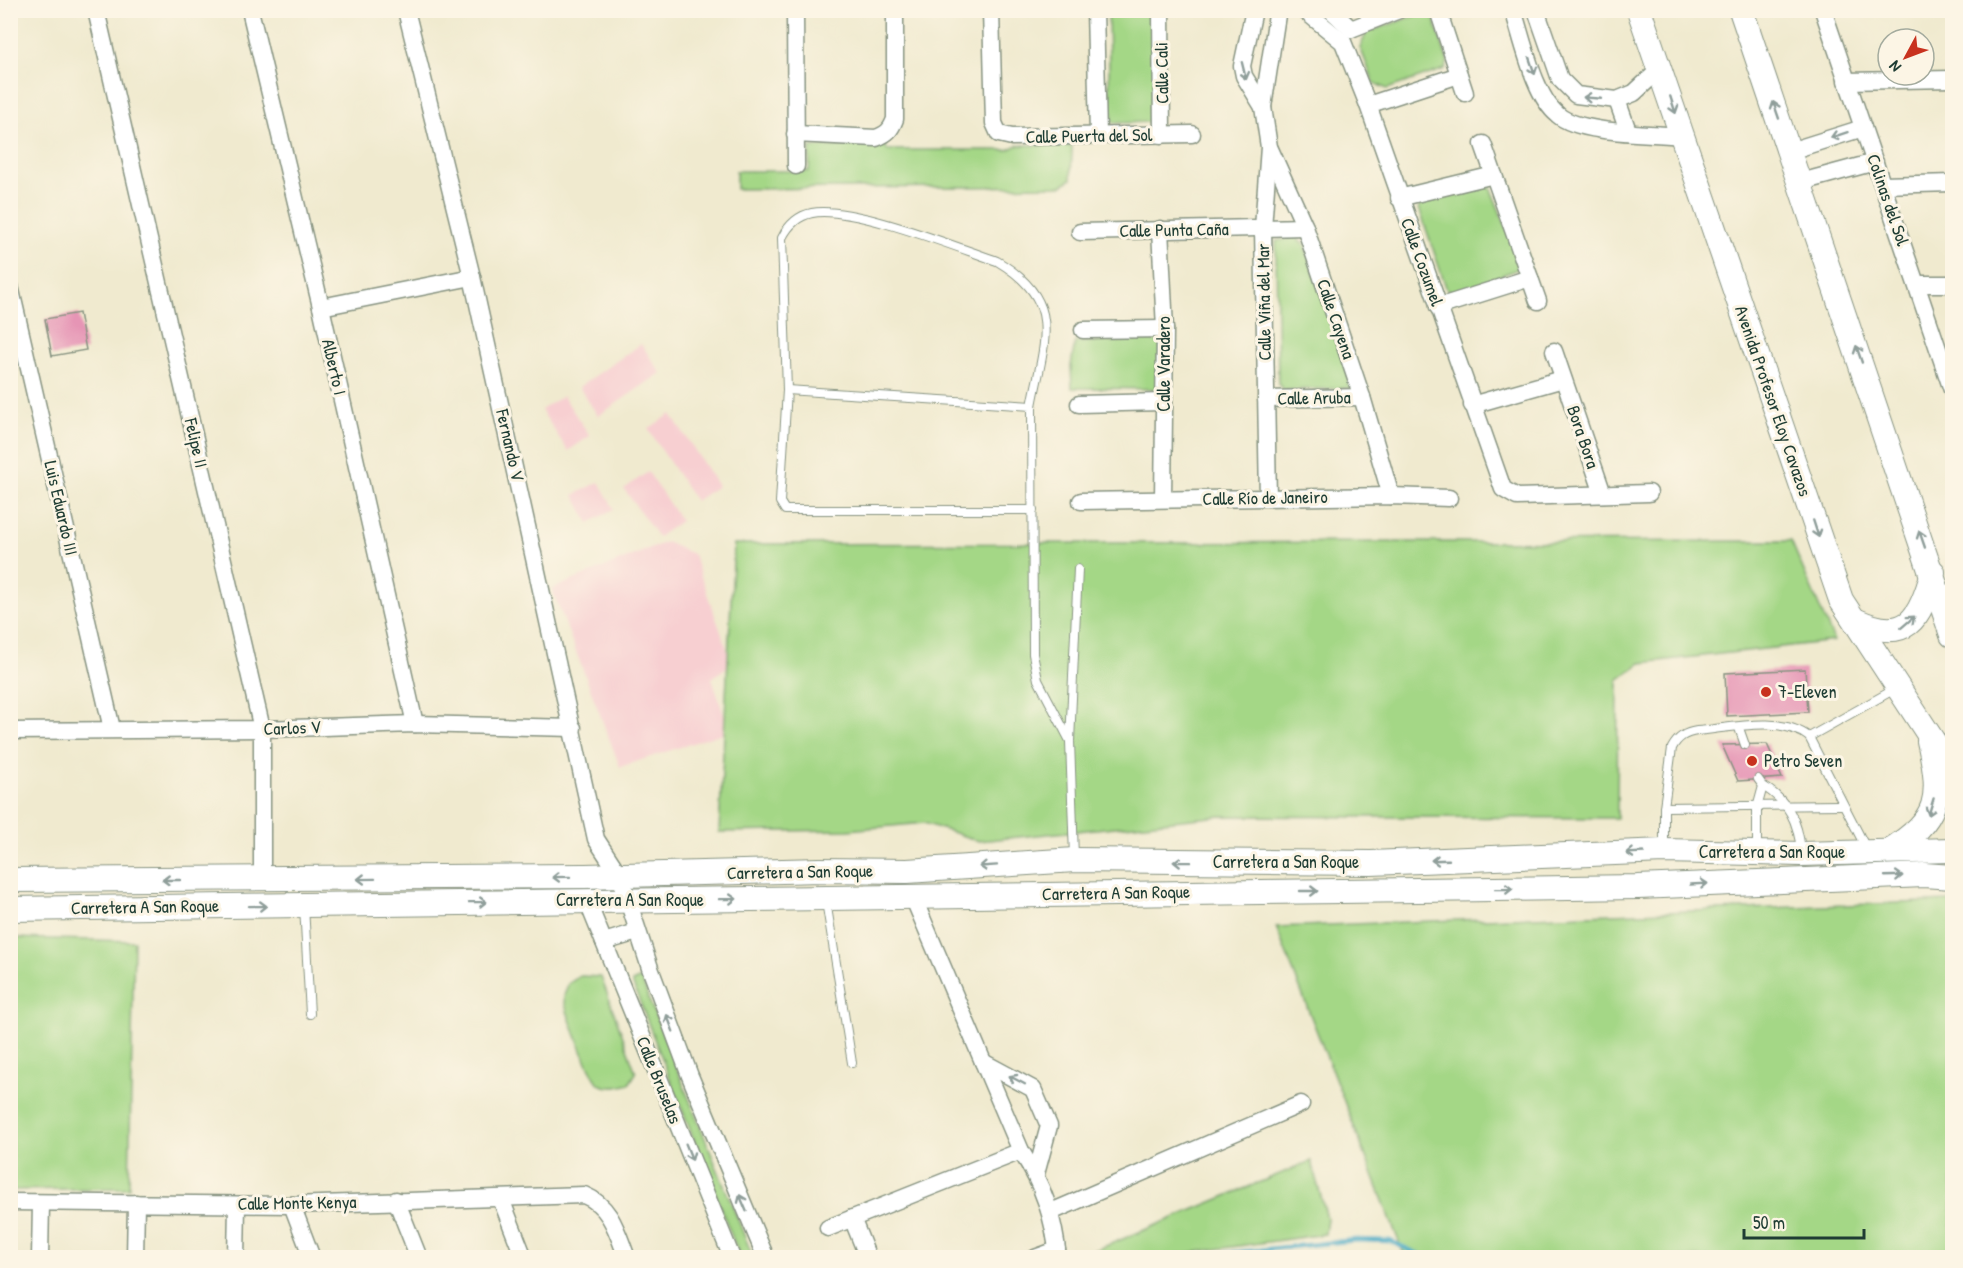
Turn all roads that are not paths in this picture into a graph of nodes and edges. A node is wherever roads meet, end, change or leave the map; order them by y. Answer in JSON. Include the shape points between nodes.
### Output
{"nodes":[{"id":1,"x":96,"y":10,"type":"edge"},
{"id":2,"x":250,"y":10,"type":"edge"},
{"id":3,"x":406,"y":10,"type":"edge"},
{"id":4,"x":795,"y":10,"type":"edge"},
{"id":5,"x":895,"y":10,"type":"edge"},
{"id":6,"x":991,"y":10,"type":"edge"},
{"id":7,"x":1095,"y":10,"type":"edge"},
{"id":8,"x":1161,"y":10,"type":"edge"},
{"id":9,"x":1254,"y":10,"type":"edge"},
{"id":10,"x":1298,"y":10,"type":"edge"},
{"id":11,"x":1304,"y":10,"type":"edge"},
{"id":12,"x":1331,"y":10,"type":"edge"},
{"id":13,"x":1399,"y":10,"type":"edge"},
{"id":14,"x":1438,"y":10,"type":"edge"},
{"id":15,"x":1513,"y":10,"type":"edge"},
{"id":16,"x":1536,"y":10,"type":"edge"},
{"id":17,"x":1640,"y":10,"type":"edge"},
{"id":18,"x":1741,"y":10,"type":"edge"},
{"id":19,"x":1823,"y":10,"type":"edge"},
{"id":20,"x":1269,"y":13,"type":"edge"},
{"id":21,"x":1347,"y":35,"type":"junction"},
{"id":22,"x":1661,"y":68,"type":"junction"},
{"id":23,"x":1459,"y":75,"type":"junction"},
{"id":24,"x":1953,"y":79,"type":"edge"},
{"id":25,"x":1846,"y":81,"type":"junction"},
{"id":26,"x":1466,"y":93,"type":"dead end"},
{"id":27,"x":1617,"y":100,"type":"junction"},
{"id":28,"x":1368,"y":105,"type":"junction"},
{"id":29,"x":1263,"y":107,"type":"junction"},
{"id":30,"x":1863,"y":128,"type":"junction"},
{"id":31,"x":1628,"y":131,"type":"junction"},
{"id":32,"x":795,"y":134,"type":"junction"},
{"id":33,"x":1192,"y":134,"type":"dead end"},
{"id":34,"x":1098,"y":135,"type":"junction"},
{"id":35,"x":1162,"y":135,"type":"junction"},
{"id":36,"x":1683,"y":136,"type":"junction"},
{"id":37,"x":1484,"y":144,"type":"dead end"},
{"id":38,"x":1269,"y":147,"type":"junction"},
{"id":39,"x":1790,"y":151,"type":"junction"},
{"id":40,"x":1875,"y":162,"type":"junction"},
{"id":41,"x":796,"y":166,"type":"dead end"},
{"id":42,"x":1494,"y":175,"type":"junction"},
{"id":43,"x":1801,"y":182,"type":"junction"},
{"id":44,"x":1953,"y":183,"type":"edge"},
{"id":45,"x":1883,"y":185,"type":"junction"},
{"id":46,"x":1399,"y":198,"type":"junction"},
{"id":47,"x":1305,"y":227,"type":"junction"},
{"id":48,"x":1263,"y":228,"type":"junction"},
{"id":49,"x":1160,"y":229,"type":"junction"},
{"id":50,"x":1080,"y":232,"type":"dead end"},
{"id":51,"x":472,"y":277,"type":"junction"},
{"id":52,"x":1530,"y":278,"type":"junction"},
{"id":53,"x":1917,"y":284,"type":"junction"},
{"id":54,"x":1953,"y":284,"type":"edge"},
{"id":55,"x":10,"y":286,"type":"edge"},
{"id":56,"x":1538,"y":301,"type":"dead end"},
{"id":57,"x":321,"y":307,"type":"junction"},
{"id":58,"x":1438,"y":307,"type":"junction"},
{"id":59,"x":1165,"y":329,"type":"junction"},
{"id":60,"x":1083,"y":330,"type":"dead end"},
{"id":61,"x":1554,"y":351,"type":"dead end"},
{"id":62,"x":1563,"y":379,"type":"junction"},
{"id":63,"x":1952,"y":387,"type":"edge"},
{"id":64,"x":787,"y":390,"type":"junction"},
{"id":65,"x":1362,"y":397,"type":"junction"},
{"id":66,"x":1266,"y":399,"type":"junction"},
{"id":67,"x":1164,"y":402,"type":"junction"},
{"id":68,"x":1079,"y":404,"type":"dead end"},
{"id":69,"x":1472,"y":405,"type":"junction"},
{"id":70,"x":1032,"y":406,"type":"junction"},
{"id":71,"x":1499,"y":483,"type":"joint"},
{"id":72,"x":1648,"y":493,"type":"dead end"},
{"id":73,"x":1603,"y":494,"type":"junction"},
{"id":74,"x":1391,"y":496,"type":"junction"},
{"id":75,"x":1268,"y":498,"type":"junction"},
{"id":76,"x":1449,"y":498,"type":"dead end"},
{"id":77,"x":1163,"y":499,"type":"junction"},
{"id":78,"x":1081,"y":501,"type":"dead end"},
{"id":79,"x":1033,"y":510,"type":"junction"},
{"id":80,"x":1078,"y":569,"type":"dead end"},
{"id":81,"x":1933,"y":572,"type":"junction"},
{"id":82,"x":1855,"y":620,"type":"junction"},
{"id":83,"x":1953,"y":635,"type":"edge"},
{"id":84,"x":1898,"y":688,"type":"junction"},
{"id":85,"x":415,"y":723,"type":"junction"},
{"id":86,"x":573,"y":728,"type":"junction"},
{"id":87,"x":1739,"y":728,"type":"junction"},
{"id":88,"x":112,"y":729,"type":"junction"},
{"id":89,"x":262,"y":729,"type":"junction"},
{"id":90,"x":1926,"y":730,"type":"junction"},
{"id":91,"x":10,"y":731,"type":"edge"},
{"id":92,"x":1809,"y":737,"type":"junction"},
{"id":93,"x":1070,"y":741,"type":"junction"},
{"id":94,"x":1745,"y":745,"type":"dead end"},
{"id":95,"x":1953,"y":770,"type":"edge"},
{"id":96,"x":1842,"y":805,"type":"junction"},
{"id":97,"x":1788,"y":806,"type":"junction"},
{"id":98,"x":1664,"y":807,"type":"junction"},
{"id":99,"x":1757,"y":808,"type":"junction"},
{"id":100,"x":1953,"y":850,"type":"edge"},
{"id":101,"x":1665,"y":851,"type":"junction"},
{"id":102,"x":1878,"y":851,"type":"junction"},
{"id":103,"x":1757,"y":853,"type":"junction"},
{"id":104,"x":1801,"y":854,"type":"junction"},
{"id":105,"x":1074,"y":860,"type":"junction"},
{"id":106,"x":1924,"y":875,"type":"junction"},
{"id":107,"x":620,"y":876,"type":"junction"},
{"id":108,"x":1953,"y":877,"type":"edge"},
{"id":109,"x":10,"y":880,"type":"edge"},
{"id":110,"x":262,"y":880,"type":"junction"},
{"id":111,"x":1953,"y":883,"type":"edge"},
{"id":112,"x":1250,"y":891,"type":"joint"},
{"id":113,"x":1144,"y":893,"type":"junction"},
{"id":114,"x":1007,"y":895,"type":"junction"},
{"id":115,"x":826,"y":897,"type":"junction"},
{"id":116,"x":913,"y":897,"type":"junction"},
{"id":117,"x":588,"y":903,"type":"junction"},
{"id":118,"x":628,"y":903,"type":"junction"},
{"id":119,"x":304,"y":906,"type":"junction"},
{"id":120,"x":10,"y":909,"type":"edge"},
{"id":121,"x":637,"y":932,"type":"junction"},
{"id":122,"x":604,"y":942,"type":"junction"},
{"id":123,"x":310,"y":1014,"type":"dead end"},
{"id":124,"x":983,"y":1062,"type":"junction"},
{"id":125,"x":852,"y":1063,"type":"dead end"},
{"id":126,"x":1300,"y":1104,"type":"dead end"},
{"id":127,"x":1021,"y":1151,"type":"junction"},
{"id":128,"x":1036,"y":1174,"type":"junction"},
{"id":129,"x":501,"y":1199,"type":"junction"},
{"id":130,"x":396,"y":1200,"type":"junction"},
{"id":131,"x":10,"y":1202,"type":"edge"},
{"id":132,"x":42,"y":1203,"type":"junction"},
{"id":133,"x":136,"y":1203,"type":"junction"},
{"id":134,"x":237,"y":1205,"type":"junction"},
{"id":135,"x":292,"y":1205,"type":"junction"},
{"id":136,"x":1052,"y":1212,"type":"junction"},
{"id":137,"x":852,"y":1218,"type":"junction"},
{"id":138,"x":828,"y":1228,"type":"dead end"},
{"id":139,"x":1057,"y":1254,"type":"edge"},
{"id":140,"x":40,"y":1257,"type":"edge"},
{"id":141,"x":135,"y":1257,"type":"edge"},
{"id":142,"x":236,"y":1257,"type":"edge"},
{"id":143,"x":312,"y":1257,"type":"edge"},
{"id":144,"x":418,"y":1257,"type":"edge"},
{"id":145,"x":524,"y":1257,"type":"edge"},
{"id":146,"x":627,"y":1257,"type":"edge"},
{"id":147,"x":732,"y":1257,"type":"edge"},
{"id":148,"x":766,"y":1257,"type":"edge"},
{"id":149,"x":868,"y":1257,"type":"edge"},
{"id":150,"x":1035,"y":1257,"type":"edge"}],
"edges":[{"from":1,"to":89,"type":"street","name":"Felipe II"},
{"from":2,"to":57,"type":"street","name":"Alberto I"},
{"from":3,"to":51,"type":"street","name":"Fernando V"},
{"from":4,"to":32,"type":"street"},
{"from":5,"to":32,"type":"street","via":[[892,128],[876,138]]},
{"from":6,"to":34,"type":"street","name":"Calle Puerta del Sol","via":[[995,129],[1006,137]]},
{"from":7,"to":34,"type":"street"},
{"from":8,"to":35,"type":"street","name":"Calle Cali"},
{"from":9,"to":29,"type":"street","name":"Calle Viña del Mar","one_way":true,"via":[[1242,66]]},
{"from":10,"to":20,"type":"street"},
{"from":11,"to":21,"type":"street","name":"Calle Cozumel"},
{"from":12,"to":21,"type":"street","name":"Calle Cozumel"},
{"from":13,"to":21,"type":"street"},
{"from":14,"to":23,"type":"street"},
{"from":15,"to":31,"type":"street","one_way":true,"via":[[1542,95],[1556,114],[1577,126]]},
{"from":27,"to":16,"type":"street","one_way":true,"via":[[1583,98],[1567,88],[1560,79]]},
{"from":17,"to":22,"type":"main road","name":"Avenida Profesor Eloy Cavazos"},
{"from":39,"to":18,"type":"main road","one_way":true},
{"from":19,"to":25,"type":"street","name":"Colinas del Sol"},
{"from":20,"to":29,"type":"street","name":"Calle Viña del Mar"},
{"from":21,"to":28,"type":"street","name":"Calle Cozumel"},
{"from":22,"to":27,"type":"street","via":[[1634,93]]},
{"from":22,"to":36,"type":"main road","name":"Avenida Profesor Eloy Cavazos","one_way":true},
{"from":23,"to":26,"type":"street"},
{"from":23,"to":28,"type":"street"},
{"from":24,"to":25,"type":"street"},
{"from":25,"to":30,"type":"street","name":"Colinas del Sol"},
{"from":27,"to":31,"type":"street"},
{"from":28,"to":46,"type":"street","name":"Calle Cozumel"},
{"from":29,"to":38,"type":"street","name":"Calle Viña del Mar"},
{"from":30,"to":39,"type":"street","one_way":true},
{"from":30,"to":40,"type":"street","name":"Colinas del Sol"},
{"from":31,"to":36,"type":"street"},
{"from":32,"to":41,"type":"street"},
{"from":33,"to":35,"type":"street","name":"Calle Puerta del Sol"},
{"from":34,"to":35,"type":"street","name":"Calle Puerta del Sol"},
{"from":36,"to":82,"type":"main road","name":"Avenida Profesor Eloy Cavazos","one_way":true,"via":[[1831,575]]},
{"from":37,"to":42,"type":"street"},
{"from":38,"to":47,"type":"street","name":"Calle Cayena"},
{"from":38,"to":48,"type":"street","name":"Calle Viña del Mar"},
{"from":39,"to":43,"type":"main road"},
{"from":40,"to":43,"type":"street"},
{"from":40,"to":45,"type":"street","name":"Colinas del Sol"},
{"from":42,"to":46,"type":"street"},
{"from":42,"to":52,"type":"street"},
{"from":81,"to":43,"type":"main road","one_way":true},
{"from":44,"to":45,"type":"street"},
{"from":45,"to":53,"type":"street","name":"Colinas del Sol"},
{"from":46,"to":58,"type":"street","name":"Calle Cozumel"},
{"from":47,"to":48,"type":"street","name":"Calle Punta Caña"},
{"from":47,"to":65,"type":"street","name":"Calle Cayena"},
{"from":48,"to":49,"type":"street","name":"Calle Punta Caña"},
{"from":48,"to":66,"type":"street","name":"Calle Viña del Mar"},
{"from":49,"to":50,"type":"street","name":"Calle Punta Caña"},
{"from":49,"to":59,"type":"street","name":"Calle Varadero"},
{"from":51,"to":57,"type":"street"},
{"from":51,"to":86,"type":"street","name":"Fernando V"},
{"from":52,"to":56,"type":"street"},
{"from":52,"to":58,"type":"street"},
{"from":53,"to":54,"type":"street"},
{"from":53,"to":63,"type":"street","name":"Colinas del Sol"},
{"from":55,"to":88,"type":"street","name":"Luis Eduardo III"},
{"from":57,"to":85,"type":"street","name":"Alberto I"},
{"from":58,"to":69,"type":"street","name":"Calle Cozumel"},
{"from":59,"to":60,"type":"street"},
{"from":59,"to":67,"type":"street","name":"Calle Varadero"},
{"from":61,"to":62,"type":"street","name":"Bora Bora"},
{"from":62,"to":69,"type":"street"},
{"from":62,"to":73,"type":"street","name":"Bora Bora"},
{"from":64,"to":70,"type":"lane"},
{"from":64,"to":70,"type":"lane","via":[[782,238],[789,225],[799,218],[811,213],[836,212],[997,261],[1026,281],[1037,294],[1046,327]]},
{"from":64,"to":79,"type":"lane","via":[[780,502],[788,512]]},
{"from":65,"to":66,"type":"street","name":"Calle Aruba"},
{"from":65,"to":74,"type":"street","name":"Calle Cayena"},
{"from":66,"to":75,"type":"street","name":"Calle Viña del Mar"},
{"from":67,"to":68,"type":"street"},
{"from":67,"to":77,"type":"street","name":"Calle Varadero"},
{"from":69,"to":71,"type":"street","name":"Calle Cozumel"},
{"from":70,"to":79,"type":"lane"},
{"from":71,"to":73,"type":"street","name":"Bora Bora","via":[[1507,493],[1517,496]]},
{"from":72,"to":73,"type":"street","name":"Bora Bora"},
{"from":74,"to":75,"type":"street","name":"Calle Río de Janeiro"},
{"from":74,"to":76,"type":"street","name":"Calle Río de Janeiro"},
{"from":75,"to":77,"type":"street","name":"Calle Río de Janeiro"},
{"from":77,"to":78,"type":"street","name":"Calle Río de Janeiro"},
{"from":79,"to":93,"type":"lane","via":[[1035,669]]},
{"from":80,"to":93,"type":"lane"},
{"from":82,"to":81,"type":"main road","one_way":true,"via":[[1887,631],[1903,627],[1922,605]]},
{"from":81,"to":83,"type":"main road"},
{"from":82,"to":84,"type":"main road","name":"Avenida Profesor Eloy Cavazos"},
{"from":84,"to":90,"type":"main road","name":"Avenida Profesor Eloy Cavazos"},
{"from":84,"to":92,"type":"lane"},
{"from":85,"to":86,"type":"street","name":"Carlos V"},
{"from":85,"to":89,"type":"street","name":"Carlos V"},
{"from":86,"to":107,"type":"street","name":"Fernando V","via":[[596,839]]},
{"from":87,"to":92,"type":"lane","via":[[1781,724]]},
{"from":87,"to":94,"type":"lane"},
{"from":87,"to":98,"type":"lane","via":[[1688,732],[1676,740]]},
{"from":88,"to":89,"type":"street","name":"Carlos V"},
{"from":88,"to":91,"type":"street","name":"Carlos V"},
{"from":89,"to":110,"type":"street","name":"Felipe II"},
{"from":90,"to":95,"type":"main road","name":"Avenida Profesor Eloy Cavazos"},
{"from":90,"to":102,"type":"main road","one_way":true,"via":[[1935,774],[1931,810],[1919,831]]},
{"from":92,"to":96,"type":"lane"},
{"from":93,"to":105,"type":"lane"},
{"from":96,"to":97,"type":"lane"},
{"from":96,"to":102,"type":"lane"},
{"from":97,"to":99,"type":"lane"},
{"from":97,"to":99,"type":"lane","via":[[1761,783]]},
{"from":97,"to":104,"type":"lane","via":[[1797,824]]},
{"from":98,"to":99,"type":"lane"},
{"from":98,"to":101,"type":"lane"},
{"from":99,"to":103,"type":"lane"},
{"from":100,"to":102,"type":"main road","name":"Carretera a San Roque"},
{"from":101,"to":103,"type":"main road","name":"Carretera a San Roque"},
{"from":101,"to":105,"type":"main road","name":"Carretera a San Roque","one_way":true,"via":[[1371,862]]},
{"from":102,"to":104,"type":"main road","name":"Carretera a San Roque"},
{"from":103,"to":104,"type":"main road","name":"Carretera a San Roque"},
{"from":105,"to":107,"type":"main road","name":"Carretera a San Roque","one_way":true,"via":[[908,872]]},
{"from":105,"to":113,"type":"main road","via":[[1089,876]]},
{"from":105,"to":114,"type":"main road","via":[[1062,873],[1020,886]]},
{"from":106,"to":108,"type":"main road","name":"Carretera a San Roque"},
{"from":106,"to":111,"type":"main road"},
{"from":112,"to":106,"type":"main road","name":"Carretera a San Roque","one_way":true,"via":[[1638,887]]},
{"from":107,"to":110,"type":"main road","name":"Carretera A San Roque","one_way":true},
{"from":107,"to":118,"type":"street","name":"Fernando V"},
{"from":110,"to":109,"type":"main road","name":"Carretera A San Roque","one_way":true},
{"from":112,"to":113,"type":"main road","name":"Carretera A San Roque"},
{"from":113,"to":114,"type":"main road","name":"Carretera A San Roque"},
{"from":114,"to":116,"type":"main road","name":"Carretera A San Roque"},
{"from":115,"to":116,"type":"main road","name":"Carretera A San Roque"},
{"from":118,"to":115,"type":"main road","name":"Carretera A San Roque","one_way":true},
{"from":115,"to":125,"type":"lane"},
{"from":116,"to":124,"type":"street"},
{"from":117,"to":118,"type":"main road","name":"Carretera A San Roque"},
{"from":119,"to":117,"type":"main road","name":"Carretera A San Roque","one_way":true},
{"from":117,"to":122,"type":"street","name":"Calle Bruselas"},
{"from":118,"to":121,"type":"street","name":"Calle Bruselas"},
{"from":120,"to":119,"type":"main road","name":"Carretera A San Roque","one_way":true},
{"from":119,"to":123,"type":"lane"},
{"from":121,"to":122,"type":"street"},
{"from":148,"to":121,"type":"street","name":"Calle Bruselas","one_way":true,"via":[[690,1076]]},
{"from":122,"to":147,"type":"street","name":"Calle Bruselas","one_way":true},
{"from":124,"to":127,"type":"street"},
{"from":128,"to":124,"type":"street","one_way":true,"via":[[1049,1126],[1033,1089]]},
{"from":126,"to":136,"type":"street"},
{"from":127,"to":128,"type":"street"},
{"from":127,"to":137,"type":"street"},
{"from":128,"to":136,"type":"street"},
{"from":129,"to":130,"type":"street","name":"Calle Monte Kenya"},
{"from":129,"to":145,"type":"street"},
{"from":129,"to":146,"type":"street","name":"Calle Monte Kenya","via":[[584,1195],[596,1200],[612,1218]]},
{"from":130,"to":135,"type":"street","name":"Calle Monte Kenya"},
{"from":130,"to":144,"type":"street"},
{"from":131,"to":132,"type":"street","name":"Calle Monte Kenya"},
{"from":132,"to":133,"type":"street","name":"Calle Monte Kenya"},
{"from":132,"to":140,"type":"street"},
{"from":133,"to":134,"type":"street","name":"Calle Monte Kenya"},
{"from":133,"to":141,"type":"street"},
{"from":134,"to":135,"type":"street","name":"Calle Monte Kenya"},
{"from":134,"to":142,"type":"street"},
{"from":135,"to":143,"type":"street"},
{"from":136,"to":139,"type":"street"},
{"from":137,"to":138,"type":"street"},
{"from":137,"to":149,"type":"street"},
{"from":139,"to":150,"type":"street"}]}
